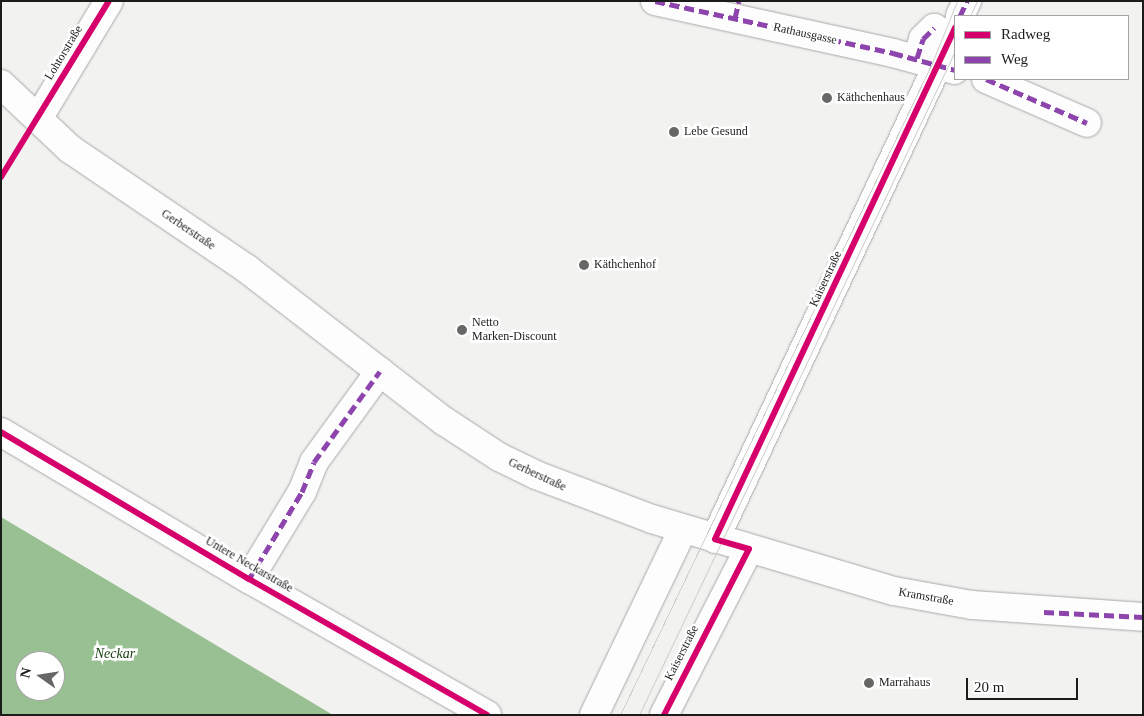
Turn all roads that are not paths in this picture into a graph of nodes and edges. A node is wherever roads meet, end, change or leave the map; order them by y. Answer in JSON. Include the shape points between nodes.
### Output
{"nodes":[{"id":1,"x":109,"y":1,"type":"edge"},
{"id":2,"x":655,"y":1,"type":"edge"},
{"id":3,"x":967,"y":1,"type":"edge"},
{"id":4,"x":737,"y":10,"type":"edge"},
{"id":5,"x":960,"y":15,"type":"edge"},
{"id":6,"x":945,"y":28,"type":"edge"},
{"id":7,"x":937,"y":64,"type":"edge"},
{"id":8,"x":990,"y":80,"type":"edge"},
{"id":9,"x":1,"y":84,"type":"edge"},
{"id":10,"x":39,"y":117,"type":"junction"},
{"id":11,"x":1087,"y":123,"type":"dead end"},
{"id":12,"x":380,"y":370,"type":"junction"},
{"id":13,"x":1,"y":432,"type":"edge"},
{"id":14,"x":683,"y":529,"type":"junction"},
{"id":15,"x":715,"y":539,"type":"junction"},
{"id":16,"x":749,"y":549,"type":"junction"},
{"id":17,"x":249,"y":579,"type":"junction"},
{"id":18,"x":1143,"y":617,"type":"edge"},
{"id":19,"x":487,"y":715,"type":"edge"},
{"id":20,"x":594,"y":715,"type":"edge"},
{"id":21,"x":664,"y":715,"type":"edge"}],
"edges":[{"from":1,"to":10,"type":"street","name":"Lohtorstraße"},
{"from":2,"to":4,"type":"street","name":"Rathausgasse"},
{"from":3,"to":5,"type":"street"},
{"from":4,"to":7,"type":"street","name":"Rathausgasse"},
{"from":6,"to":7,"type":"street","name":"Kaiserstraße"},
{"from":7,"to":15,"type":"street","name":"Kaiserstraße"},
{"from":8,"to":11,"type":"street"},
{"from":9,"to":10,"type":"street","name":"Gerberstraße"},
{"from":10,"to":12,"type":"street","name":"Gerberstraße","via":[[70,149],[247,269]]},
{"from":12,"to":14,"type":"street","name":"Gerberstraße","via":[[444,421],[499,457],[576,492]]},
{"from":12,"to":17,"type":"street","via":[[314,462],[302,492]]},
{"from":13,"to":17,"type":"street","name":"Untere Neckarstraße"},
{"from":14,"to":15,"type":"street","name":"Gerberstraße"},
{"from":14,"to":20,"type":"street"},
{"from":15,"to":16,"type":"street","name":"Kramstraße"},
{"from":16,"to":18,"type":"street","name":"Kramstraße","via":[[915,596],[1028,610]]},
{"from":16,"to":21,"type":"street","name":"Kaiserstraße"},
{"from":17,"to":19,"type":"street","name":"Untere Neckarstraße"}]}
